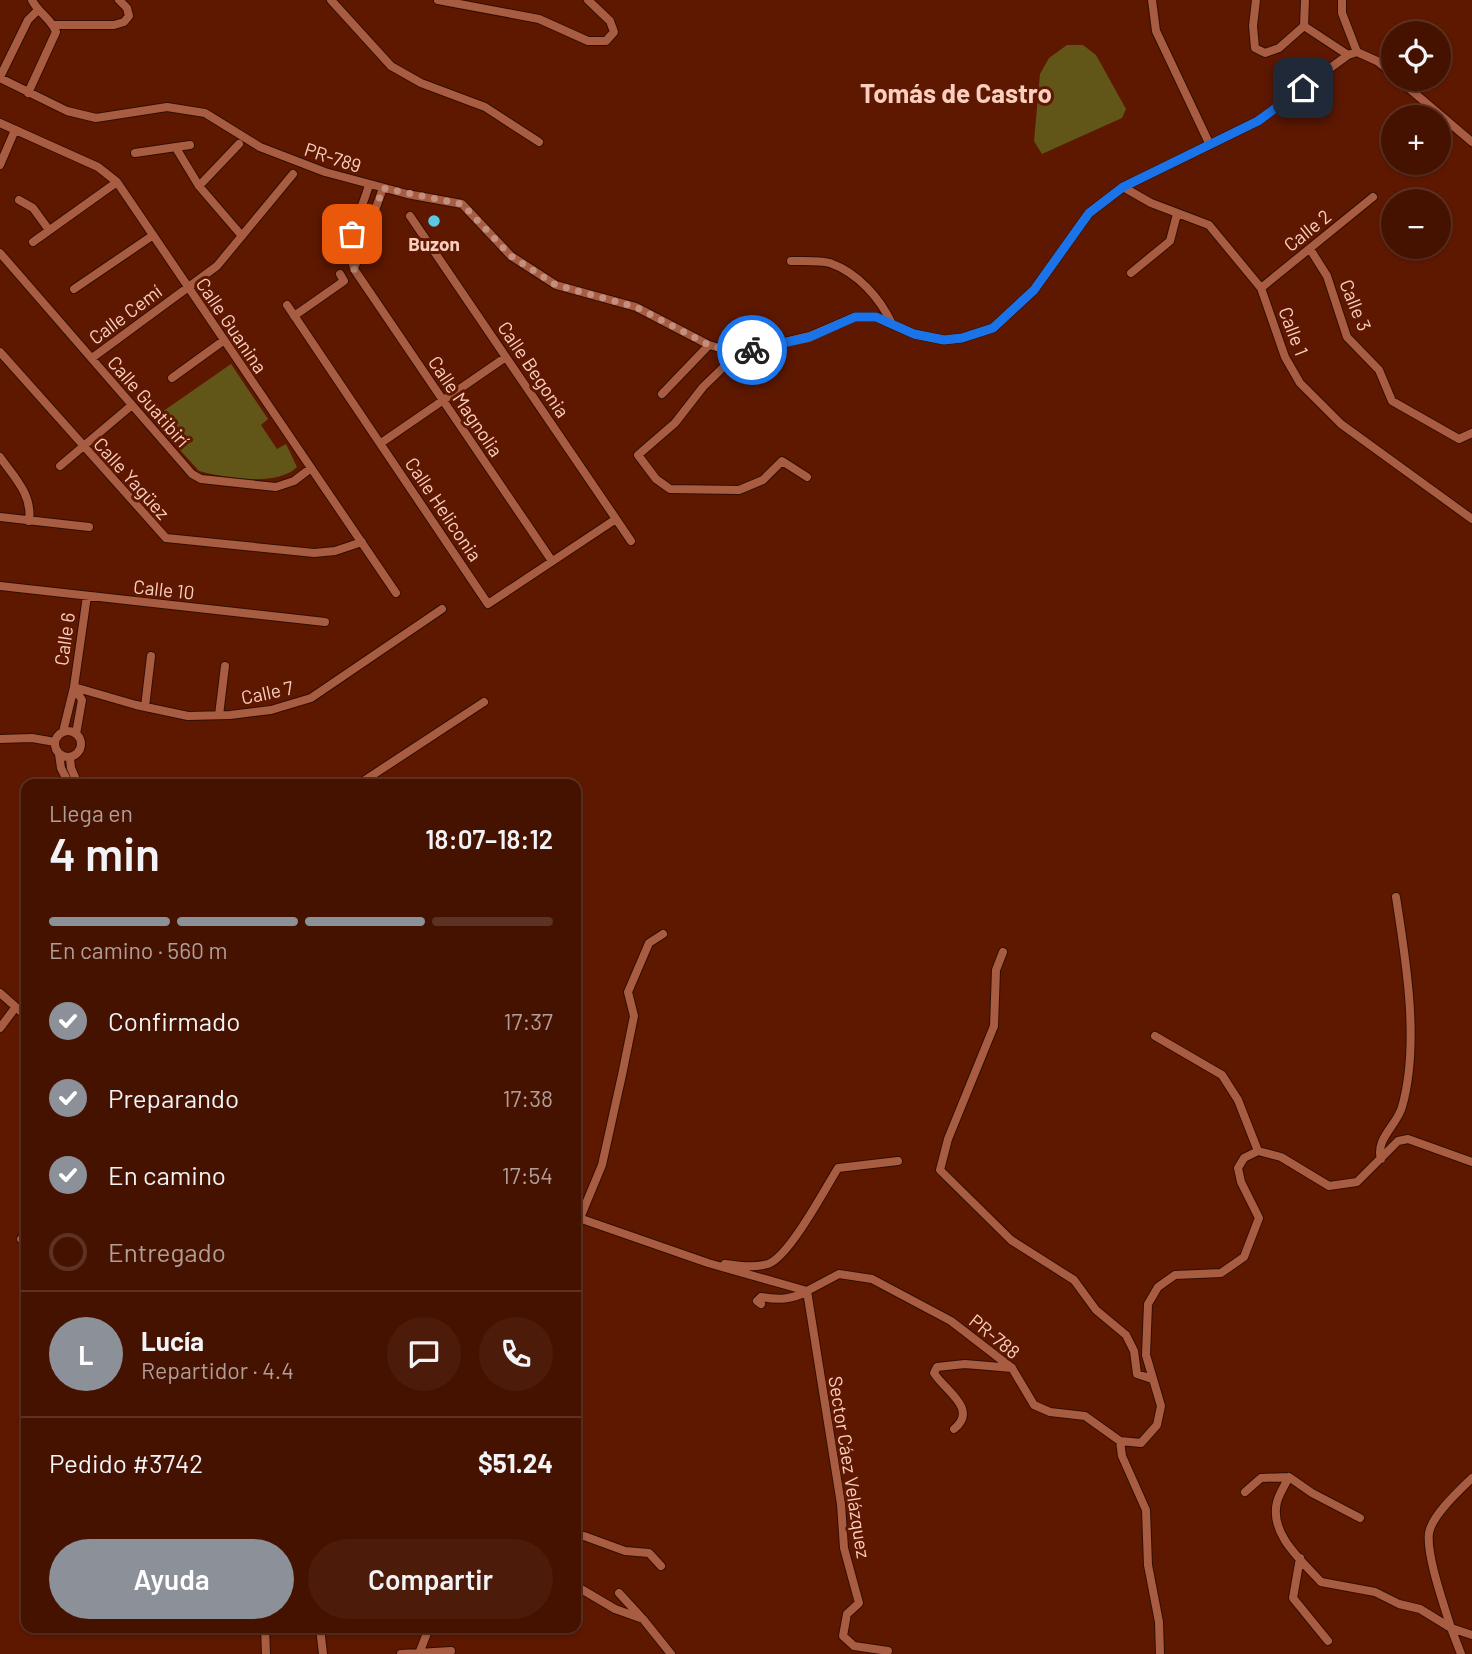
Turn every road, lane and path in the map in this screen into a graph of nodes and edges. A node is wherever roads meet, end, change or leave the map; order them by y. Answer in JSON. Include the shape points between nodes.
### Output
{"nodes":[{"id":1,"x":32,"y":0,"type":"edge"},
{"id":2,"x":119,"y":0,"type":"edge"},
{"id":3,"x":331,"y":0,"type":"edge"},
{"id":4,"x":439,"y":0,"type":"edge"},
{"id":5,"x":589,"y":0,"type":"edge"},
{"id":6,"x":1152,"y":0,"type":"edge"},
{"id":7,"x":1256,"y":0,"type":"edge"},
{"id":8,"x":1305,"y":0,"type":"edge"},
{"id":9,"x":1342,"y":0,"type":"edge"},
{"id":10,"x":37,"y":11,"type":"junction"},
{"id":11,"x":53,"y":25,"type":"junction"},
{"id":12,"x":1304,"y":26,"type":"junction"},
{"id":13,"x":1357,"y":52,"type":"junction"},
{"id":14,"x":1348,"y":55,"type":"junction"},
{"id":15,"x":1381,"y":64,"type":"edge"},
{"id":16,"x":0,"y":78,"type":"edge"},
{"id":17,"x":1412,"y":91,"type":"edge"},
{"id":18,"x":28,"y":93,"type":"junction"},
{"id":19,"x":0,"y":123,"type":"edge"},
{"id":20,"x":15,"y":130,"type":"junction"},
{"id":21,"x":539,"y":142,"type":"dead end"},
{"id":22,"x":1472,"y":142,"type":"edge"},
{"id":23,"x":239,"y":144,"type":"dead end"},
{"id":24,"x":190,"y":145,"type":"dead end"},
{"id":25,"x":1210,"y":145,"type":"junction"},
{"id":26,"x":176,"y":148,"type":"junction"},
{"id":27,"x":135,"y":153,"type":"dead end"},
{"id":28,"x":0,"y":165,"type":"edge"},
{"id":29,"x":293,"y":174,"type":"dead end"},
{"id":30,"x":117,"y":182,"type":"junction"},
{"id":31,"x":369,"y":185,"type":"junction"},
{"id":32,"x":199,"y":186,"type":"junction"},
{"id":33,"x":1123,"y":187,"type":"junction"},
{"id":34,"x":383,"y":188,"type":"junction"},
{"id":35,"x":1373,"y":197,"type":"dead end"},
{"id":36,"x":19,"y":200,"type":"dead end"},
{"id":37,"x":1177,"y":214,"type":"junction"},
{"id":38,"x":410,"y":216,"type":"dead end"},
{"id":39,"x":49,"y":230,"type":"junction"},
{"id":40,"x":152,"y":236,"type":"junction"},
{"id":41,"x":242,"y":236,"type":"junction"},
{"id":42,"x":33,"y":242,"type":"dead end"},
{"id":43,"x":1310,"y":249,"type":"junction"},
{"id":44,"x":0,"y":253,"type":"edge"},
{"id":45,"x":791,"y":261,"type":"dead end"},
{"id":46,"x":354,"y":270,"type":"junction"},
{"id":47,"x":1131,"y":273,"type":"dead end"},
{"id":48,"x":340,"y":274,"type":"dead end"},
{"id":49,"x":187,"y":288,"type":"junction"},
{"id":50,"x":1261,"y":288,"type":"junction"},
{"id":51,"x":74,"y":289,"type":"dead end"},
{"id":52,"x":287,"y":305,"type":"dead end"},
{"id":53,"x":295,"y":316,"type":"junction"},
{"id":54,"x":892,"y":324,"type":"junction"},
{"id":55,"x":223,"y":341,"type":"junction"},
{"id":56,"x":709,"y":345,"type":"junction"},
{"id":57,"x":0,"y":352,"type":"edge"},
{"id":58,"x":738,"y":353,"type":"junction"},
{"id":59,"x":506,"y":357,"type":"junction"},
{"id":60,"x":92,"y":358,"type":"junction"},
{"id":61,"x":172,"y":378,"type":"dead end"},
{"id":62,"x":662,"y":394,"type":"dead end"},
{"id":63,"x":444,"y":400,"type":"junction"},
{"id":64,"x":132,"y":405,"type":"junction"},
{"id":65,"x":1472,"y":433,"type":"edge"},
{"id":66,"x":380,"y":443,"type":"junction"},
{"id":67,"x":83,"y":447,"type":"junction"},
{"id":68,"x":0,"y":457,"type":"edge"},
{"id":69,"x":60,"y":466,"type":"dead end"},
{"id":70,"x":311,"y":468,"type":"junction"},
{"id":71,"x":807,"y":477,"type":"dead end"},
{"id":72,"x":0,"y":517,"type":"edge"},
{"id":73,"x":616,"y":519,"type":"junction"},
{"id":74,"x":1472,"y":519,"type":"edge"},
{"id":75,"x":29,"y":521,"type":"junction"},
{"id":76,"x":89,"y":527,"type":"dead end"},
{"id":77,"x":631,"y":541,"type":"dead end"},
{"id":78,"x":362,"y":542,"type":"junction"},
{"id":79,"x":552,"y":561,"type":"junction"},
{"id":80,"x":0,"y":586,"type":"edge"},
{"id":81,"x":396,"y":593,"type":"dead end"},
{"id":82,"x":87,"y":596,"type":"junction"},
{"id":83,"x":442,"y":609,"type":"dead end"},
{"id":84,"x":325,"y":622,"type":"dead end"},
{"id":85,"x":151,"y":656,"type":"dead end"},
{"id":86,"x":225,"y":666,"type":"dead end"},
{"id":87,"x":74,"y":687,"type":"junction"},
{"id":88,"x":484,"y":702,"type":"dead end"},
{"id":89,"x":145,"y":707,"type":"junction"},
{"id":90,"x":219,"y":715,"type":"junction"},
{"id":91,"x":63,"y":732,"type":"junction"},
{"id":92,"x":76,"y":734,"type":"junction"},
{"id":93,"x":0,"y":739,"type":"edge"},
{"id":94,"x":55,"y":742,"type":"junction"},
{"id":95,"x":59,"y":754,"type":"junction"},
{"id":96,"x":70,"y":758,"type":"junction"},
{"id":97,"x":71,"y":779,"type":"edge"},
{"id":98,"x":73,"y":779,"type":"edge"},
{"id":99,"x":367,"y":779,"type":"edge"},
{"id":100,"x":1396,"y":897,"type":"dead end"},
{"id":101,"x":663,"y":934,"type":"dead end"},
{"id":102,"x":1003,"y":952,"type":"dead end"},
{"id":103,"x":0,"y":993,"type":"edge"},
{"id":104,"x":15,"y":1008,"type":"junction"},
{"id":105,"x":21,"y":1012,"type":"edge"},
{"id":106,"x":0,"y":1028,"type":"edge"},
{"id":107,"x":1156,"y":1036,"type":"dead end"},
{"id":108,"x":1258,"y":1151,"type":"junction"},
{"id":109,"x":1381,"y":1160,"type":"junction"},
{"id":110,"x":898,"y":1161,"type":"dead end"},
{"id":111,"x":1472,"y":1162,"type":"edge"},
{"id":112,"x":581,"y":1212,"type":"edge"},
{"id":113,"x":581,"y":1219,"type":"edge"},
{"id":114,"x":708,"y":1264,"type":"junction"},
{"id":115,"x":807,"y":1291,"type":"junction"},
{"id":116,"x":761,"y":1304,"type":"dead end"},
{"id":117,"x":1012,"y":1367,"type":"junction"},
{"id":118,"x":1152,"y":1379,"type":"junction"},
{"id":119,"x":954,"y":1429,"type":"dead end"},
{"id":120,"x":1120,"y":1441,"type":"junction"},
{"id":121,"x":1290,"y":1477,"type":"junction"},
{"id":122,"x":1472,"y":1478,"type":"edge"},
{"id":123,"x":1245,"y":1492,"type":"dead end"},
{"id":124,"x":1360,"y":1518,"type":"dead end"},
{"id":125,"x":581,"y":1536,"type":"edge"},
{"id":126,"x":1300,"y":1559,"type":"junction"},
{"id":127,"x":661,"y":1566,"type":"dead end"},
{"id":128,"x":581,"y":1589,"type":"edge"},
{"id":129,"x":619,"y":1593,"type":"dead end"},
{"id":130,"x":643,"y":1619,"type":"junction"},
{"id":131,"x":1451,"y":1628,"type":"junction"},
{"id":132,"x":265,"y":1633,"type":"edge"},
{"id":133,"x":321,"y":1633,"type":"edge"},
{"id":134,"x":427,"y":1633,"type":"edge"},
{"id":135,"x":1472,"y":1635,"type":"edge"},
{"id":136,"x":1328,"y":1641,"type":"dead end"},
{"id":137,"x":451,"y":1650,"type":"dead end"},
{"id":138,"x":420,"y":1651,"type":"junction"},
{"id":139,"x":888,"y":1651,"type":"dead end"},
{"id":140,"x":267,"y":1654,"type":"edge"},
{"id":141,"x":323,"y":1654,"type":"edge"},
{"id":142,"x":401,"y":1654,"type":"edge"},
{"id":143,"x":671,"y":1654,"type":"edge"},
{"id":144,"x":1160,"y":1654,"type":"edge"},
{"id":145,"x":1461,"y":1654,"type":"edge"}],
"edges":[{"from":1,"to":10,"type":"street"},
{"from":2,"to":11,"type":"street","via":[[129,16],[124,22]]},
{"from":3,"to":21,"type":"street","via":[[391,66],[421,83],[485,107]]},
{"from":4,"to":5,"type":"street","via":[[539,19],[588,41],[606,41],[614,32],[610,20]]},
{"from":6,"to":25,"type":"street","via":[[1156,32]]},
{"from":7,"to":12,"type":"street","via":[[1255,48],[1265,53],[1279,48]]},
{"from":8,"to":12,"type":"street"},
{"from":9,"to":13,"type":"street","via":[[1342,13]]},
{"from":10,"to":11,"type":"street"},
{"from":10,"to":16,"type":"street","via":[[28,20]]},
{"from":11,"to":18,"type":"street","via":[[55,32]]},
{"from":12,"to":14,"type":"street"},
{"from":13,"to":14,"type":"street","name":"PR-789","number":"PR-789"},
{"from":13,"to":15,"type":"street"},
{"from":14,"to":25,"type":"street","name":"PR-789","number":"PR-789","via":[[1258,121]]},
{"from":16,"to":18,"type":"street","name":"PR-789","number":"PR-789"},
{"from":17,"to":22,"type":"street"},
{"from":18,"to":31,"type":"street","name":"PR-789","number":"PR-789","via":[[96,118],[167,107],[205,113],[260,147]]},
{"from":19,"to":20,"type":"street","name":"Calle Guanina"},
{"from":20,"to":28,"type":"street"},
{"from":20,"to":30,"type":"street","name":"Calle Guanina","via":[[98,167]]},
{"from":23,"to":32,"type":"street"},
{"from":24,"to":26,"type":"street"},
{"from":25,"to":33,"type":"street","name":"PR-789","number":"PR-789"},
{"from":26,"to":27,"type":"street"},
{"from":26,"to":32,"type":"street"},
{"from":29,"to":41,"type":"street","name":"Calle Cemí"},
{"from":30,"to":39,"type":"street"},
{"from":30,"to":40,"type":"street","name":"Calle Guanina"},
{"from":31,"to":34,"type":"street","name":"PR-789","number":"PR-789"},
{"from":31,"to":46,"type":"street","via":[[350,242]]},
{"from":32,"to":41,"type":"street"},
{"from":33,"to":37,"type":"street","name":"Calle 1"},
{"from":33,"to":54,"type":"street","name":"PR-789","number":"PR-789","via":[[1089,213],[1034,290],[993,328],[944,340]]},
{"from":34,"to":46,"type":"street"},
{"from":34,"to":56,"type":"street","name":"PR-789","number":"PR-789","via":[[462,204],[511,256],[548,280],[636,307]]},
{"from":35,"to":43,"type":"street","name":"Calle 2"},
{"from":36,"to":39,"type":"street","via":[[33,208]]},
{"from":37,"to":47,"type":"street","via":[[1170,241]]},
{"from":37,"to":50,"type":"street","name":"Calle 1","via":[[1209,225]]},
{"from":38,"to":59,"type":"street","name":"Calle Begonia"},
{"from":39,"to":42,"type":"street"},
{"from":40,"to":49,"type":"street","name":"Calle Guanina"},
{"from":40,"to":51,"type":"street"},
{"from":41,"to":49,"type":"street","name":"Calle Cemí","via":[[217,266]]},
{"from":43,"to":50,"type":"street","name":"Calle 2"},
{"from":43,"to":65,"type":"street","name":"Calle 3","via":[[1327,276],[1347,337],[1379,370],[1392,401],[1459,439]]},
{"from":44,"to":60,"type":"street","name":"Calle Guatibirí"},
{"from":45,"to":54,"type":"street","via":[[828,262],[850,274],[881,302]]},
{"from":46,"to":63,"type":"street","name":"Calle Magnolia"},
{"from":48,"to":53,"type":"street","via":[[344,281]]},
{"from":49,"to":55,"type":"street","name":"Calle Guanina"},
{"from":49,"to":60,"type":"street","name":"Calle Cemí"},
{"from":50,"to":74,"type":"street","name":"Calle 1","via":[[1285,357],[1300,383],[1341,424]]},
{"from":52,"to":53,"type":"street","name":"Calle Heliconia"},
{"from":53,"to":66,"type":"street","name":"Calle Heliconia"},
{"from":54,"to":58,"type":"street","name":"PR-789","number":"PR-789","via":[[876,317],[855,317],[810,337]]},
{"from":55,"to":61,"type":"street"},
{"from":55,"to":70,"type":"street","name":"Calle Guanina"},
{"from":56,"to":58,"type":"street","name":"PR-789","number":"PR-789"},
{"from":56,"to":62,"type":"street"},
{"from":57,"to":67,"type":"street","name":"Calle Yagüez"},
{"from":58,"to":71,"type":"street","via":[[675,423],[638,455],[670,489],[739,490],[763,480],[782,461]]},
{"from":59,"to":63,"type":"street"},
{"from":59,"to":73,"type":"street","name":"Calle Begonia"},
{"from":60,"to":64,"type":"street","name":"Calle Guatibirí"},
{"from":63,"to":66,"type":"street"},
{"from":63,"to":79,"type":"street","name":"Calle Magnolia"},
{"from":64,"to":67,"type":"street"},
{"from":64,"to":70,"type":"street","name":"Calle Guatibirí","via":[[201,479],[276,487]]},
{"from":66,"to":79,"type":"street","name":"Calle Heliconia","via":[[488,604]]},
{"from":67,"to":69,"type":"street"},
{"from":67,"to":78,"type":"street","name":"Calle Yagüez","via":[[166,538],[314,553]]},
{"from":68,"to":75,"type":"street","via":[[24,491],[31,509]]},
{"from":70,"to":78,"type":"street","name":"Calle Guanina"},
{"from":72,"to":75,"type":"street"},
{"from":73,"to":77,"type":"street","name":"Calle Begonia"},
{"from":73,"to":79,"type":"street","name":"Calle Heliconia"},
{"from":75,"to":76,"type":"street"},
{"from":78,"to":81,"type":"street","name":"Calle Guanina"},
{"from":80,"to":82,"type":"street","name":"Calle 10"},
{"from":82,"to":84,"type":"street","name":"Calle 10"},
{"from":82,"to":87,"type":"street","name":"Calle 6"},
{"from":83,"to":90,"type":"street","name":"Calle 7","via":[[311,698],[271,710]]},
{"from":85,"to":89,"type":"street"},
{"from":86,"to":90,"type":"street"},
{"from":87,"to":89,"type":"street","name":"Calle 7"},
{"from":87,"to":91,"type":"street","name":"Calle 6"},
{"from":87,"to":92,"type":"street","name":"Calle 6","via":[[82,700]]},
{"from":88,"to":99,"type":"street"},
{"from":89,"to":90,"type":"street","name":"Calle 7","via":[[188,716]]},
{"from":91,"to":92,"type":"street"},
{"from":91,"to":94,"type":"street"},
{"from":92,"to":96,"type":"street","via":[[80,750]]},
{"from":93,"to":94,"type":"street"},
{"from":94,"to":95,"type":"street"},
{"from":95,"to":96,"type":"street"},
{"from":95,"to":97,"type":"street"},
{"from":96,"to":98,"type":"street"},
{"from":100,"to":109,"type":"street","via":[[1408,970],[1409,1066],[1402,1109],[1381,1141]]},
{"from":101,"to":112,"type":"street","via":[[649,943],[628,992],[634,1016],[622,1075],[602,1166]]},
{"from":102,"to":118,"type":"street","via":[[996,970],[995,1026],[948,1139],[940,1170],[1011,1240],[1074,1280],[1096,1310],[1126,1335],[1137,1374]]},
{"from":103,"to":104,"type":"street"},
{"from":104,"to":105,"type":"street"},
{"from":104,"to":106,"type":"street"},
{"from":107,"to":108,"type":"street","via":[[1222,1075],[1238,1100]]},
{"from":108,"to":109,"type":"street","via":[[1281,1157],[1329,1186],[1357,1182]]},
{"from":108,"to":118,"type":"street","via":[[1244,1158],[1238,1168],[1259,1217],[1244,1256],[1221,1273],[1175,1275],[1158,1287],[1148,1304],[1146,1355]]},
{"from":109,"to":111,"type":"street","via":[[1398,1141],[1408,1139]]},
{"from":110,"to":114,"type":"street","via":[[838,1168],[794,1239],[771,1264]]},
{"from":113,"to":114,"type":"street"},
{"from":114,"to":115,"type":"street"},
{"from":115,"to":116,"type":"street","name":"PR-788","via":[[776,1300],[761,1297],[757,1301]]},
{"from":115,"to":117,"type":"street","name":"PR-788","number":"PR-788","via":[[839,1275],[872,1279],[951,1321]]},
{"from":115,"to":139,"type":"street","name":"Sector Cáez Velázquez","via":[[844,1548],[859,1603],[847,1614],[843,1636],[854,1646]]},
{"from":117,"to":119,"type":"street","via":[[937,1367],[934,1373],[965,1411]]},
{"from":117,"to":120,"type":"street","name":"PR-788","number":"PR-788","via":[[1034,1405],[1085,1416]]},
{"from":118,"to":120,"type":"street","via":[[1161,1406],[1157,1425],[1141,1443]]},
{"from":120,"to":144,"type":"street","via":[[1146,1510]]},
{"from":121,"to":123,"type":"street","via":[[1261,1478]]},
{"from":121,"to":124,"type":"street"},
{"from":121,"to":126,"type":"street","via":[[1277,1500],[1275,1517],[1279,1531]]},
{"from":122,"to":131,"type":"street","via":[[1444,1507],[1429,1532],[1433,1566]]},
{"from":125,"to":127,"type":"street","via":[[625,1551],[649,1553]]},
{"from":126,"to":131,"type":"street","via":[[1321,1582],[1375,1592],[1420,1609]]},
{"from":126,"to":136,"type":"street","via":[[1293,1598]]},
{"from":128,"to":130,"type":"street"},
{"from":129,"to":130,"type":"street"},
{"from":130,"to":143,"type":"street"},
{"from":131,"to":135,"type":"street"},
{"from":131,"to":145,"type":"street"},
{"from":132,"to":140,"type":"street"},
{"from":133,"to":141,"type":"street"},
{"from":134,"to":138,"type":"street"},
{"from":137,"to":138,"type":"street"},
{"from":138,"to":142,"type":"street"}]}
